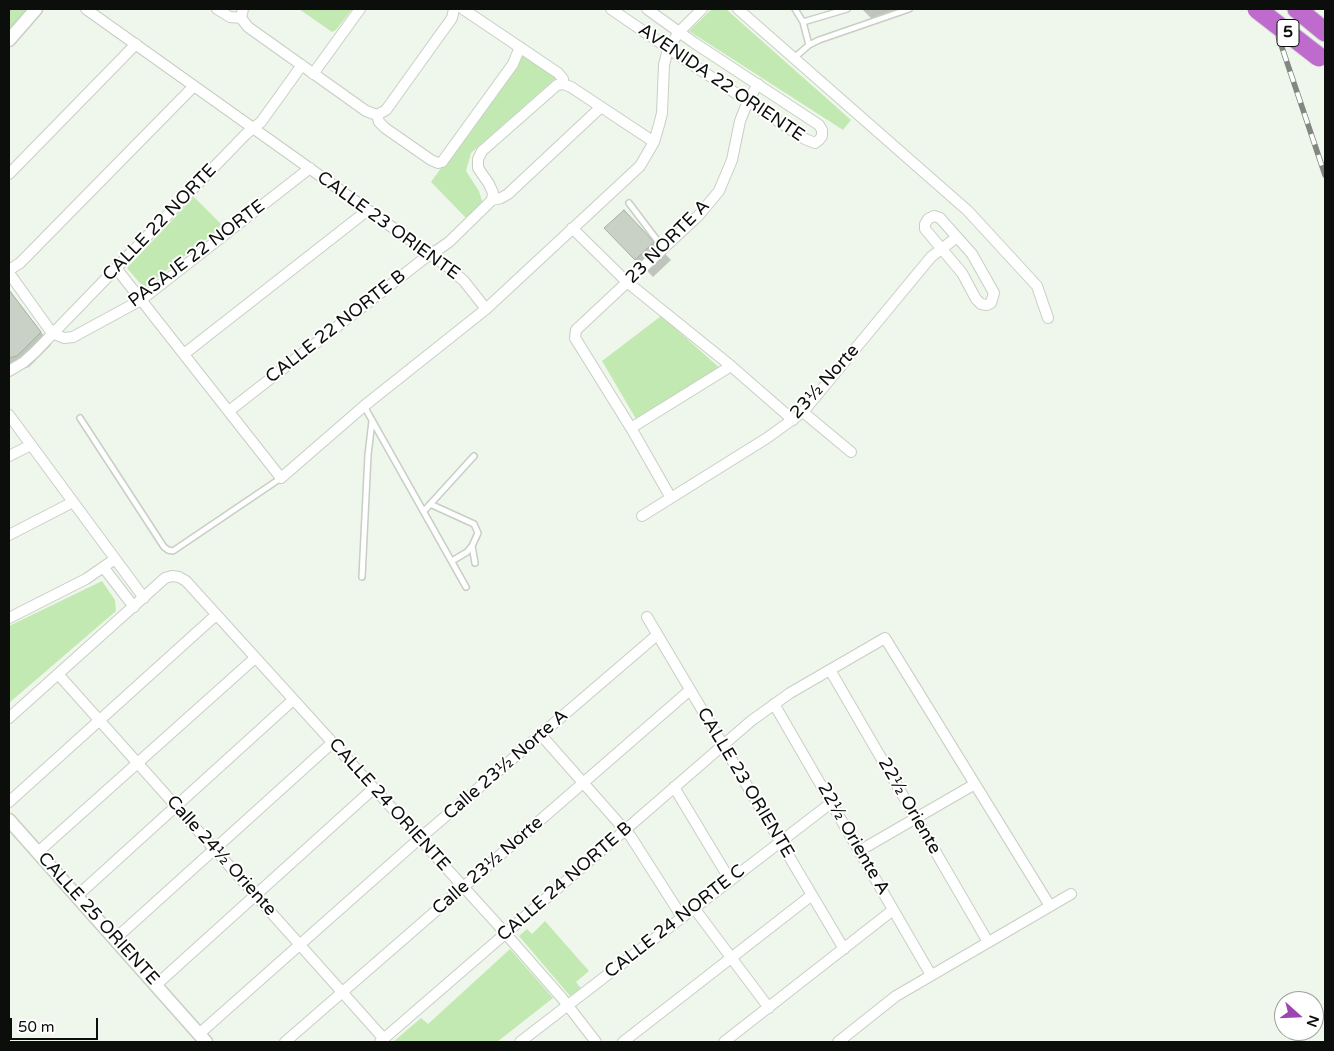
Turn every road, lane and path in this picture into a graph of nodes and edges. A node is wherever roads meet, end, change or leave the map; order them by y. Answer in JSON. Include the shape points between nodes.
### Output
{"nodes":[{"id":1,"x":36,"y":9,"type":"edge"},
{"id":2,"x":86,"y":9,"type":"edge"},
{"id":3,"x":217,"y":9,"type":"edge"},
{"id":4,"x":360,"y":9,"type":"edge"},
{"id":5,"x":454,"y":9,"type":"edge"},
{"id":6,"x":463,"y":9,"type":"edge"},
{"id":7,"x":611,"y":9,"type":"edge"},
{"id":8,"x":647,"y":9,"type":"edge"},
{"id":9,"x":702,"y":9,"type":"edge"},
{"id":10,"x":794,"y":9,"type":"edge"},
{"id":11,"x":847,"y":9,"type":"edge"},
{"id":12,"x":909,"y":9,"type":"edge"},
{"id":13,"x":1257,"y":9,"type":"edge"},
{"id":14,"x":743,"y":10,"type":"edge"},
{"id":15,"x":1302,"y":13,"type":"edge"},
{"id":16,"x":242,"y":14,"type":"edge"},
{"id":17,"x":803,"y":22,"type":"junction"},
{"id":18,"x":680,"y":32,"type":"junction"},
{"id":19,"x":1325,"y":32,"type":"edge"},
{"id":20,"x":9,"y":40,"type":"edge"},
{"id":21,"x":136,"y":44,"type":"junction"},
{"id":22,"x":809,"y":45,"type":"junction"},
{"id":23,"x":520,"y":47,"type":"junction"},
{"id":24,"x":668,"y":49,"type":"junction"},
{"id":25,"x":794,"y":59,"type":"junction"},
{"id":26,"x":1322,"y":60,"type":"edge"},
{"id":27,"x":302,"y":66,"type":"junction"},
{"id":28,"x":313,"y":74,"type":"junction"},
{"id":29,"x":564,"y":84,"type":"junction"},
{"id":30,"x":758,"y":84,"type":"junction"},
{"id":31,"x":194,"y":86,"type":"junction"},
{"id":32,"x":748,"y":101,"type":"junction"},
{"id":33,"x":601,"y":107,"type":"junction"},
{"id":34,"x":377,"y":115,"type":"junction"},
{"id":35,"x":254,"y":128,"type":"junction"},
{"id":36,"x":654,"y":142,"type":"junction"},
{"id":37,"x":310,"y":168,"type":"junction"},
{"id":38,"x":9,"y":174,"type":"edge"},
{"id":39,"x":492,"y":200,"type":"junction"},
{"id":40,"x":628,"y":202,"type":"dead end"},
{"id":41,"x":368,"y":210,"type":"junction"},
{"id":42,"x":572,"y":228,"type":"junction"},
{"id":43,"x":957,"y":237,"type":"junction"},
{"id":44,"x":942,"y":248,"type":"junction"},
{"id":45,"x":662,"y":250,"type":"junction"},
{"id":46,"x":430,"y":254,"type":"junction"},
{"id":47,"x":116,"y":268,"type":"junction"},
{"id":48,"x":9,"y":271,"type":"edge"},
{"id":49,"x":627,"y":282,"type":"junction"},
{"id":50,"x":141,"y":300,"type":"junction"},
{"id":51,"x":486,"y":309,"type":"junction"},
{"id":52,"x":1048,"y":318,"type":"dead end"},
{"id":53,"x":52,"y":333,"type":"junction"},
{"id":54,"x":184,"y":354,"type":"junction"},
{"id":55,"x":731,"y":366,"type":"junction"},
{"id":56,"x":9,"y":371,"type":"edge"},
{"id":57,"x":364,"y":406,"type":"junction"},
{"id":58,"x":229,"y":411,"type":"junction"},
{"id":59,"x":803,"y":412,"type":"junction"},
{"id":60,"x":9,"y":415,"type":"edge"},
{"id":61,"x":80,"y":418,"type":"dead end"},
{"id":62,"x":372,"y":420,"type":"junction"},
{"id":63,"x":793,"y":420,"type":"junction"},
{"id":64,"x":631,"y":428,"type":"junction"},
{"id":65,"x":31,"y":445,"type":"junction"},
{"id":66,"x":851,"y":452,"type":"dead end"},
{"id":67,"x":9,"y":456,"type":"edge"},
{"id":68,"x":474,"y":456,"type":"dead end"},
{"id":69,"x":281,"y":478,"type":"junction"},
{"id":70,"x":671,"y":498,"type":"junction"},
{"id":71,"x":73,"y":502,"type":"junction"},
{"id":72,"x":430,"y":504,"type":"junction"},
{"id":73,"x":424,"y":511,"type":"junction"},
{"id":74,"x":642,"y":516,"type":"dead end"},
{"id":75,"x":9,"y":536,"type":"edge"},
{"id":76,"x":472,"y":546,"type":"junction"},
{"id":77,"x":115,"y":559,"type":"junction"},
{"id":78,"x":452,"y":561,"type":"junction"},
{"id":79,"x":476,"y":563,"type":"dead end"},
{"id":80,"x":104,"y":568,"type":"junction"},
{"id":81,"x":362,"y":577,"type":"dead end"},
{"id":82,"x":466,"y":587,"type":"dead end"},
{"id":83,"x":144,"y":598,"type":"junction"},
{"id":84,"x":134,"y":607,"type":"junction"},
{"id":85,"x":216,"y":615,"type":"junction"},
{"id":86,"x":9,"y":618,"type":"edge"},
{"id":87,"x":647,"y":618,"type":"dead end"},
{"id":88,"x":657,"y":635,"type":"junction"},
{"id":89,"x":255,"y":658,"type":"junction"},
{"id":90,"x":830,"y":670,"type":"junction"},
{"id":91,"x":58,"y":674,"type":"junction"},
{"id":92,"x":690,"y":690,"type":"junction"},
{"id":93,"x":293,"y":700,"type":"junction"},
{"id":94,"x":774,"y":704,"type":"junction"},
{"id":95,"x":9,"y":718,"type":"edge"},
{"id":96,"x":100,"y":720,"type":"junction"},
{"id":97,"x":541,"y":735,"type":"junction"},
{"id":98,"x":332,"y":743,"type":"junction"},
{"id":99,"x":723,"y":745,"type":"junction"},
{"id":100,"x":138,"y":763,"type":"junction"},
{"id":101,"x":584,"y":783,"type":"junction"},
{"id":102,"x":975,"y":784,"type":"junction"},
{"id":103,"x":674,"y":788,"type":"junction"},
{"id":104,"x":373,"y":789,"type":"junction"},
{"id":105,"x":9,"y":802,"type":"edge"},
{"id":106,"x":831,"y":803,"type":"junction"},
{"id":107,"x":176,"y":806,"type":"junction"},
{"id":108,"x":916,"y":818,"type":"junction"},
{"id":109,"x":9,"y":820,"type":"edge"},
{"id":110,"x":625,"y":830,"type":"junction"},
{"id":111,"x":419,"y":839,"type":"junction"},
{"id":112,"x":780,"y":841,"type":"junction"},
{"id":113,"x":214,"y":848,"type":"junction"},
{"id":114,"x":859,"y":851,"type":"junction"},
{"id":115,"x":38,"y":852,"type":"junction"},
{"id":116,"x":730,"y":880,"type":"junction"},
{"id":117,"x":464,"y":887,"type":"junction"},
{"id":118,"x":1071,"y":894,"type":"dead end"},
{"id":119,"x":256,"y":895,"type":"junction"},
{"id":120,"x":812,"y":895,"type":"junction"},
{"id":121,"x":77,"y":896,"type":"junction"},
{"id":122,"x":1050,"y":906,"type":"junction"},
{"id":123,"x":694,"y":908,"type":"junction"},
{"id":124,"x":893,"y":910,"type":"junction"},
{"id":125,"x":682,"y":917,"type":"junction"},
{"id":126,"x":506,"y":934,"type":"junction"},
{"id":127,"x":115,"y":938,"type":"junction"},
{"id":128,"x":988,"y":942,"type":"junction"},
{"id":129,"x":300,"y":944,"type":"junction"},
{"id":130,"x":844,"y":949,"type":"junction"},
{"id":131,"x":731,"y":958,"type":"junction"},
{"id":132,"x":931,"y":976,"type":"junction"},
{"id":133,"x":156,"y":985,"type":"junction"},
{"id":134,"x":343,"y":992,"type":"junction"},
{"id":135,"x":568,"y":1005,"type":"junction"},
{"id":136,"x":768,"y":1008,"type":"junction"},
{"id":137,"x":202,"y":1038,"type":"edge"},
{"id":138,"x":382,"y":1040,"type":"edge"},
{"id":139,"x":285,"y":1042,"type":"edge"},
{"id":140,"x":520,"y":1042,"type":"edge"},
{"id":141,"x":596,"y":1042,"type":"edge"},
{"id":142,"x":623,"y":1042,"type":"edge"},
{"id":143,"x":724,"y":1042,"type":"edge"},
{"id":144,"x":838,"y":1042,"type":"edge"}],
"edges":[{"from":1,"to":20,"type":"street"},
{"from":2,"to":21,"type":"street","name":"CALLE 23 ORIENTE"},
{"from":3,"to":16,"type":"street","via":[[230,17]]},
{"from":4,"to":28,"type":"street"},
{"from":5,"to":34,"type":"street","via":[[452,18],[386,110]]},
{"from":6,"to":23,"type":"street"},
{"from":7,"to":24,"type":"street","name":"AVENIDA 22 ORIENTE"},
{"from":8,"to":18,"type":"street","name":"AVENIDA 22 ORIENTE"},
{"from":9,"to":18,"type":"street"},
{"from":10,"to":17,"type":"lane"},
{"from":11,"to":17,"type":"lane"},
{"from":12,"to":22,"type":"lane"},
{"from":13,"to":26,"type":"highway","number":"5","bridge":true},
{"from":14,"to":25,"type":"street"},
{"from":15,"to":19,"type":"highway","number":"5"},
{"from":16,"to":27,"type":"street","via":[[248,27]]},
{"from":17,"to":22,"type":"lane"},
{"from":18,"to":24,"type":"street"},
{"from":18,"to":30,"type":"street","name":"AVENIDA 22 ORIENTE"},
{"from":21,"to":31,"type":"street","name":"CALLE 23 ORIENTE"},
{"from":21,"to":38,"type":"street"},
{"from":22,"to":25,"type":"lane"},
{"from":23,"to":29,"type":"street","via":[[558,73]]},
{"from":23,"to":34,"type":"street","via":[[513,64],[445,159],[438,163],[385,128]]},
{"from":24,"to":32,"type":"street","name":"AVENIDA 22 ORIENTE"},
{"from":24,"to":36,"type":"street","via":[[662,113]]},
{"from":25,"to":52,"type":"street","via":[[968,211],[1037,286]]},
{"from":27,"to":28,"type":"street"},
{"from":27,"to":35,"type":"street","name":"CALLE 22 NORTE"},
{"from":28,"to":34,"type":"street","via":[[366,111]]},
{"from":29,"to":33,"type":"street"},
{"from":29,"to":39,"type":"street","via":[[557,84],[482,152],[478,168],[489,184]]},
{"from":30,"to":32,"type":"street","name":"23 NORTE A"},
{"from":30,"to":32,"type":"street","name":"AVENIDA 22 ORIENTE","via":[[819,125],[822,136],[815,143],[810,142]]},
{"from":31,"to":35,"type":"street","name":"CALLE 23 ORIENTE"},
{"from":31,"to":48,"type":"street"},
{"from":32,"to":45,"type":"street","name":"23 NORTE A","via":[[732,160],[719,191]]},
{"from":33,"to":36,"type":"street"},
{"from":33,"to":39,"type":"street","name":"CALLE 22 NORTE B","via":[[508,194]]},
{"from":35,"to":37,"type":"street","name":"CALLE 23 ORIENTE"},
{"from":35,"to":47,"type":"street","name":"CALLE 22 NORTE"},
{"from":36,"to":42,"type":"street","via":[[640,166]]},
{"from":37,"to":41,"type":"street","name":"CALLE 23 ORIENTE"},
{"from":37,"to":50,"type":"street","name":"PASAJE 22 NORTE"},
{"from":39,"to":46,"type":"street","name":"CALLE 22 NORTE B","via":[[449,242]]},
{"from":40,"to":45,"type":"lane","via":[[663,246]]},
{"from":41,"to":46,"type":"street","name":"CALLE 23 ORIENTE"},
{"from":41,"to":54,"type":"street"},
{"from":42,"to":49,"type":"street"},
{"from":42,"to":51,"type":"street"},
{"from":43,"to":44,"type":"street","name":"23½ Norte"},
{"from":43,"to":44,"type":"street","via":[[940,218],[931,217],[925,229]]},
{"from":43,"to":44,"type":"street","via":[[972,254],[994,293],[991,303],[981,304],[976,299],[962,273]]},
{"from":44,"to":59,"type":"street","name":"23½ Norte","via":[[931,257]]},
{"from":45,"to":49,"type":"street","name":"23 NORTE A"},
{"from":46,"to":51,"type":"street","name":"CALLE 23 ORIENTE","via":[[464,281]]},
{"from":46,"to":58,"type":"street","name":"CALLE 22 NORTE B"},
{"from":47,"to":50,"type":"street"},
{"from":47,"to":53,"type":"street","name":"CALLE 22 NORTE"},
{"from":48,"to":53,"type":"street"},
{"from":49,"to":55,"type":"street"},
{"from":49,"to":64,"type":"street","name":"23 NORTE A","via":[[576,330],[575,338]]},
{"from":50,"to":53,"type":"street","name":"PASAJE 22 NORTE","via":[[73,337],[64,338]]},
{"from":50,"to":54,"type":"street"},
{"from":51,"to":57,"type":"street"},
{"from":53,"to":56,"type":"street","name":"CALLE 22 NORTE","via":[[30,357]]},
{"from":54,"to":58,"type":"street"},
{"from":55,"to":63,"type":"street"},
{"from":55,"to":64,"type":"street"},
{"from":57,"to":62,"type":"lane"},
{"from":57,"to":69,"type":"street"},
{"from":58,"to":69,"type":"street"},
{"from":59,"to":63,"type":"street","name":"23½ Norte"},
{"from":59,"to":66,"type":"street"},
{"from":60,"to":65,"type":"street"},
{"from":61,"to":69,"type":"lane","via":[[168,550],[173,551]]},
{"from":62,"to":73,"type":"lane"},
{"from":62,"to":81,"type":"lane"},
{"from":63,"to":70,"type":"street","name":"23½ Norte"},
{"from":64,"to":70,"type":"street"},
{"from":65,"to":67,"type":"street"},
{"from":65,"to":71,"type":"street"},
{"from":68,"to":72,"type":"lane"},
{"from":70,"to":74,"type":"street","name":"23½ Norte"},
{"from":71,"to":75,"type":"street"},
{"from":71,"to":77,"type":"street"},
{"from":72,"to":73,"type":"lane"},
{"from":72,"to":76,"type":"lane","via":[[474,524],[478,533]]},
{"from":73,"to":78,"type":"lane"},
{"from":76,"to":78,"type":"lane"},
{"from":76,"to":79,"type":"lane"},
{"from":77,"to":80,"type":"street"},
{"from":77,"to":83,"type":"street"},
{"from":78,"to":82,"type":"lane"},
{"from":80,"to":84,"type":"street"},
{"from":80,"to":86,"type":"street"},
{"from":83,"to":84,"type":"street"},
{"from":83,"to":85,"type":"street","name":"CALLE 24 ORIENTE","via":[[165,578],[175,576],[186,581]]},
{"from":84,"to":91,"type":"street"},
{"from":85,"to":89,"type":"street","name":"CALLE 24 ORIENTE"},
{"from":85,"to":96,"type":"street"},
{"from":87,"to":88,"type":"street","name":"CALLE 23 ORIENTE"},
{"from":88,"to":92,"type":"street","name":"CALLE 23 ORIENTE"},
{"from":88,"to":97,"type":"street","name":"Calle 23½ Norte A"},
{"from":89,"to":93,"type":"street","name":"CALLE 24 ORIENTE"},
{"from":89,"to":100,"type":"street"},
{"from":90,"to":94,"type":"street","name":"CALLE 24 NORTE B"},
{"from":90,"to":102,"type":"street","name":"CALLE 24 NORTE B","via":[[885,638]]},
{"from":90,"to":108,"type":"street","name":"22½ Oriente"},
{"from":91,"to":95,"type":"street"},
{"from":91,"to":96,"type":"street","name":"Calle 24½ Oriente"},
{"from":92,"to":99,"type":"street","name":"CALLE 23 ORIENTE"},
{"from":92,"to":101,"type":"street","name":"Calle 23½ Norte"},
{"from":93,"to":98,"type":"street","name":"CALLE 24 ORIENTE"},
{"from":93,"to":107,"type":"street"},
{"from":94,"to":99,"type":"street","name":"CALLE 24 NORTE B"},
{"from":94,"to":106,"type":"street","name":"22½ Oriente A"},
{"from":96,"to":100,"type":"street","name":"Calle 24½ Oriente"},
{"from":96,"to":105,"type":"street"},
{"from":97,"to":101,"type":"street"},
{"from":97,"to":111,"type":"street","name":"Calle 23½ Norte A"},
{"from":98,"to":104,"type":"street","name":"CALLE 24 ORIENTE"},
{"from":98,"to":113,"type":"street"},
{"from":99,"to":103,"type":"street","name":"CALLE 24 NORTE B"},
{"from":99,"to":112,"type":"street","name":"CALLE 23 ORIENTE"},
{"from":100,"to":107,"type":"street","name":"Calle 24½ Oriente"},
{"from":100,"to":115,"type":"street"},
{"from":101,"to":110,"type":"street"},
{"from":101,"to":117,"type":"street","name":"Calle 23½ Norte"},
{"from":102,"to":108,"type":"street"},
{"from":102,"to":122,"type":"street"},
{"from":103,"to":110,"type":"street","name":"CALLE 24 NORTE B"},
{"from":103,"to":116,"type":"street"},
{"from":104,"to":111,"type":"street","name":"CALLE 24 ORIENTE"},
{"from":104,"to":119,"type":"street"},
{"from":106,"to":112,"type":"street","name":"CALLE 24 NORTE C"},
{"from":106,"to":114,"type":"street","name":"22½ Oriente A"},
{"from":107,"to":113,"type":"street","name":"Calle 24½ Oriente"},
{"from":107,"to":121,"type":"street"},
{"from":108,"to":114,"type":"street"},
{"from":108,"to":128,"type":"street","name":"22½ Oriente"},
{"from":109,"to":115,"type":"street","name":"CALLE 25 ORIENTE"},
{"from":110,"to":125,"type":"street"},
{"from":110,"to":126,"type":"street","name":"CALLE 24 NORTE B"},
{"from":111,"to":117,"type":"street","name":"CALLE 24 ORIENTE"},
{"from":111,"to":129,"type":"street","name":"Calle 23½ Norte A"},
{"from":112,"to":116,"type":"street","name":"CALLE 24 NORTE C"},
{"from":112,"to":120,"type":"street","name":"CALLE 23 ORIENTE"},
{"from":113,"to":119,"type":"street","name":"Calle 24½ Oriente"},
{"from":113,"to":127,"type":"street"},
{"from":114,"to":124,"type":"street","name":"22½ Oriente A"},
{"from":115,"to":121,"type":"street","name":"CALLE 25 ORIENTE"},
{"from":116,"to":123,"type":"street","name":"CALLE 24 NORTE C"},
{"from":117,"to":126,"type":"street","name":"CALLE 24 ORIENTE"},
{"from":117,"to":134,"type":"street","name":"Calle 23½ Norte"},
{"from":118,"to":122,"type":"street"},
{"from":119,"to":129,"type":"street","name":"Calle 24½ Oriente"},
{"from":119,"to":133,"type":"street"},
{"from":120,"to":130,"type":"street","name":"CALLE 23 ORIENTE"},
{"from":120,"to":131,"type":"street"},
{"from":121,"to":127,"type":"street","name":"CALLE 25 ORIENTE"},
{"from":122,"to":128,"type":"street"},
{"from":123,"to":125,"type":"street","name":"CALLE 24 NORTE C"},
{"from":123,"to":131,"type":"street"},
{"from":124,"to":130,"type":"street"},
{"from":124,"to":132,"type":"street","name":"22½ Oriente A"},
{"from":125,"to":135,"type":"street","name":"CALLE 24 NORTE C"},
{"from":126,"to":135,"type":"street","name":"CALLE 24 ORIENTE"},
{"from":126,"to":138,"type":"street","name":"CALLE 24 NORTE B"},
{"from":127,"to":133,"type":"street","name":"CALLE 25 ORIENTE"},
{"from":128,"to":132,"type":"street"},
{"from":129,"to":134,"type":"street","name":"Calle 24½ Oriente"},
{"from":129,"to":137,"type":"street","name":"Calle 23½ Norte A"},
{"from":130,"to":136,"type":"street"},
{"from":131,"to":136,"type":"street"},
{"from":131,"to":142,"type":"street"},
{"from":132,"to":144,"type":"street","via":[[896,996]]},
{"from":133,"to":137,"type":"street","name":"CALLE 25 ORIENTE"},
{"from":134,"to":138,"type":"street","name":"Calle 24½ Oriente"},
{"from":134,"to":139,"type":"street","name":"Calle 23½ Norte"},
{"from":135,"to":140,"type":"street","name":"CALLE 24 NORTE C"},
{"from":135,"to":141,"type":"street","name":"CALLE 24 ORIENTE"},
{"from":136,"to":143,"type":"street"}]}
